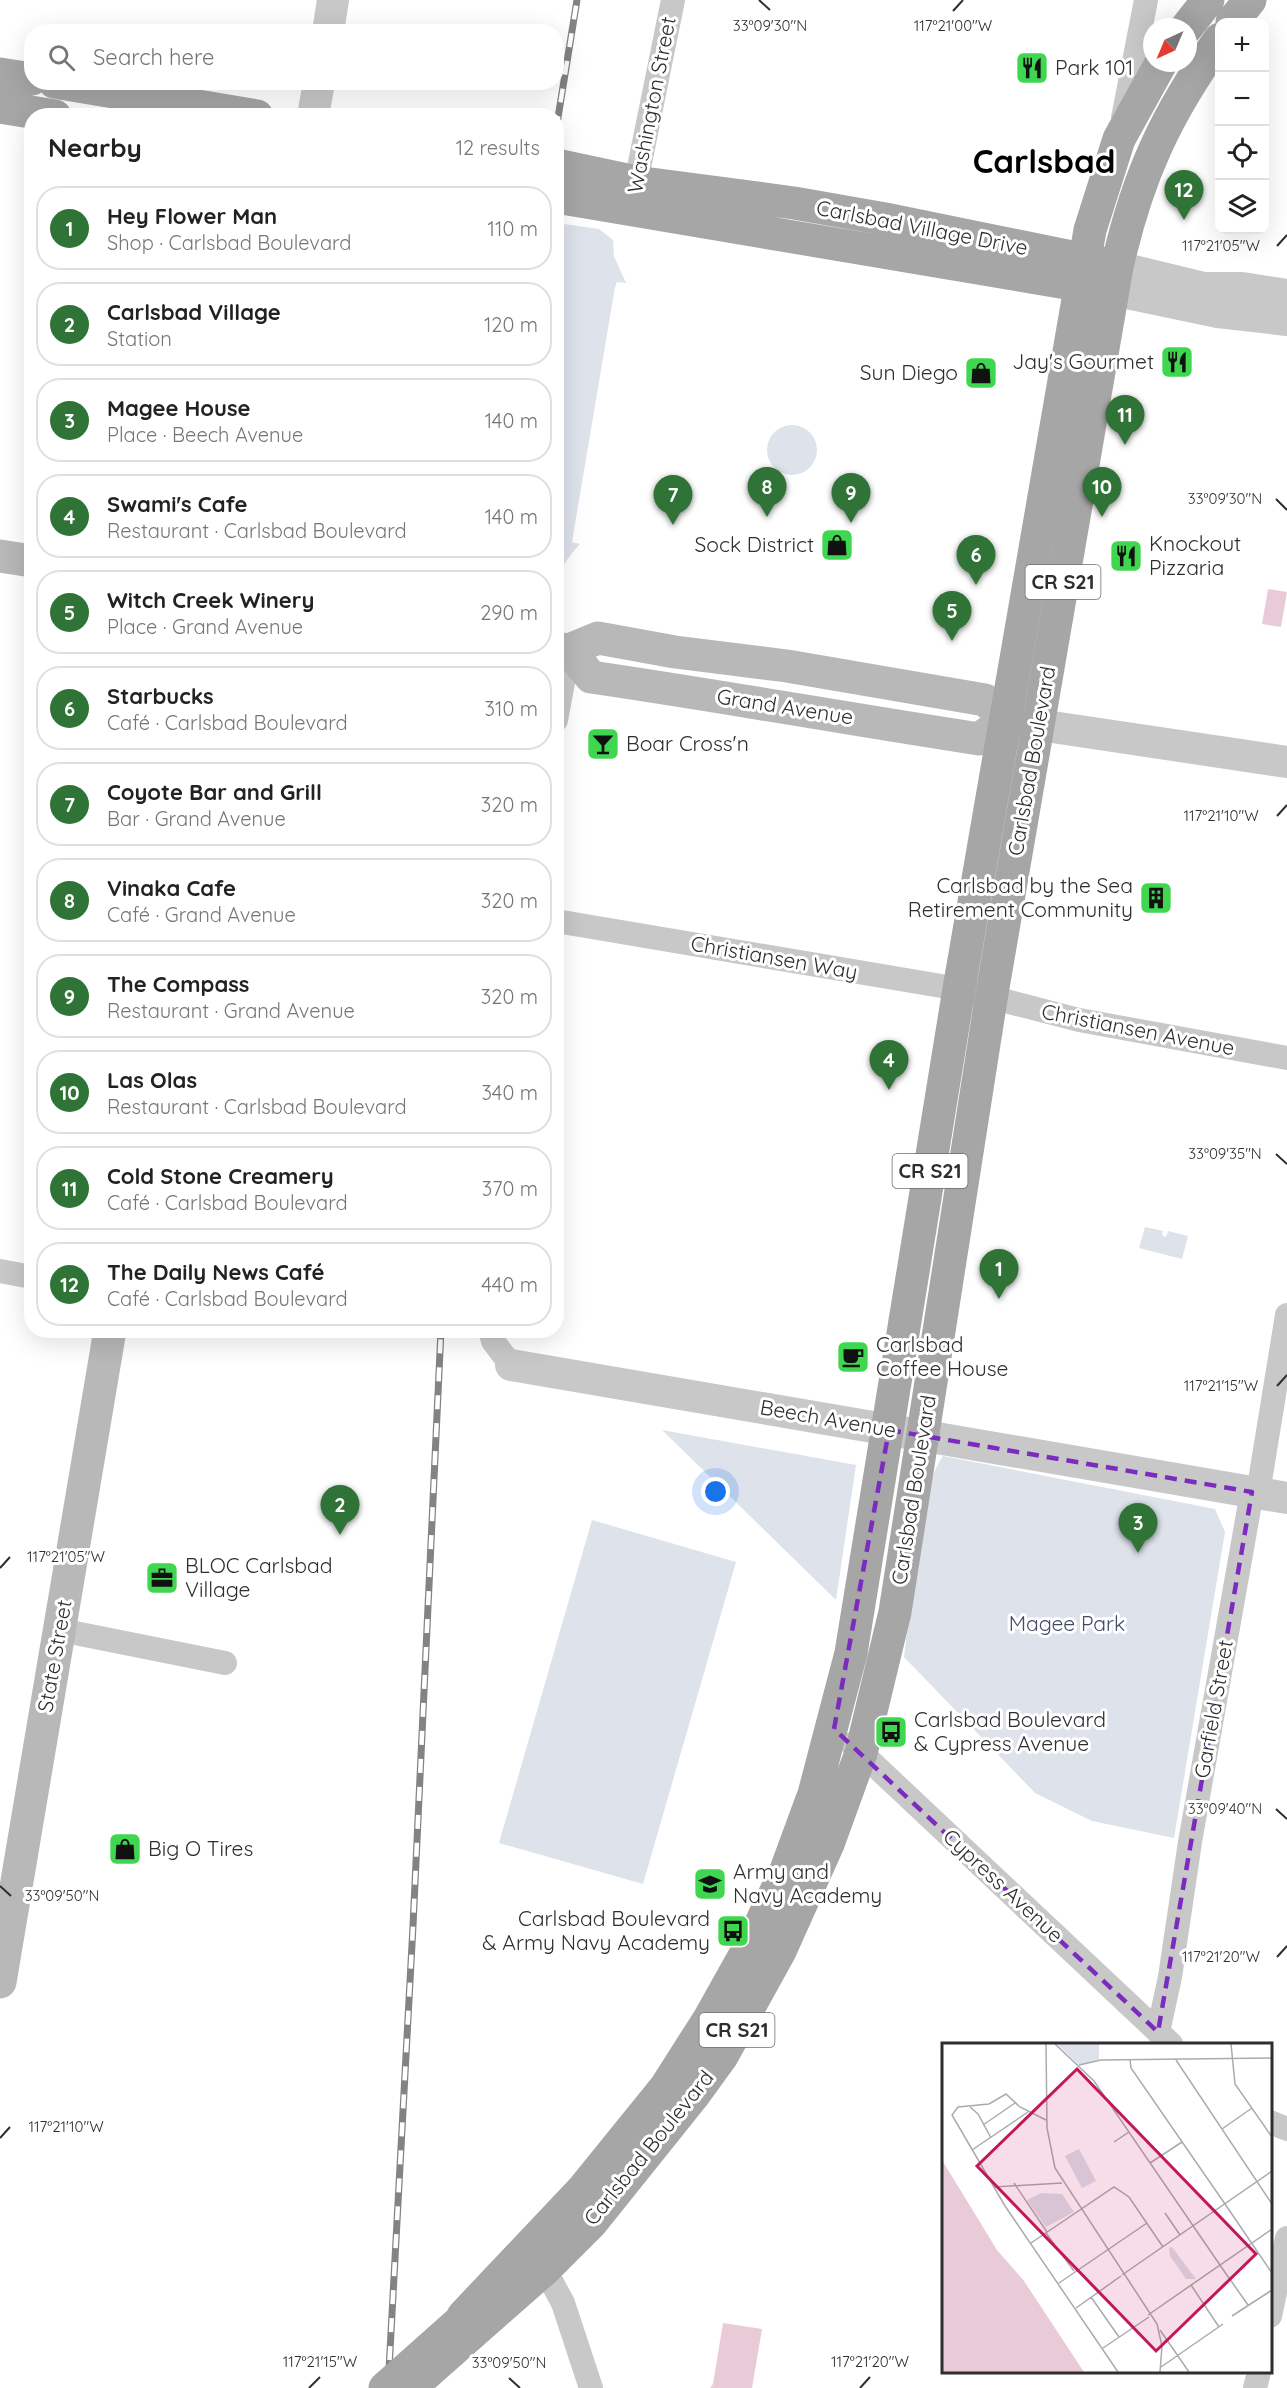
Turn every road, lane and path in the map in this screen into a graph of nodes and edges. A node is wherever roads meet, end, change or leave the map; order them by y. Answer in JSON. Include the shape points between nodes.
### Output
{"nodes":[{"id":1,"x":333,"y":0,"type":"edge"},
{"id":2,"x":673,"y":0,"type":"edge"},
{"id":3,"x":1146,"y":0,"type":"edge"},
{"id":4,"x":1208,"y":0,"type":"edge"},
{"id":5,"x":1250,"y":0,"type":"edge"},
{"id":6,"x":1194,"y":18,"type":"edge"},
{"id":7,"x":1235,"y":18,"type":"edge"},
{"id":8,"x":329,"y":24,"type":"edge"},
{"id":9,"x":1215,"y":47,"type":"edge"},
{"id":10,"x":1156,"y":72,"type":"edge"},
{"id":11,"x":0,"y":74,"type":"edge"},
{"id":12,"x":24,"y":78,"type":"edge"},
{"id":13,"x":102,"y":90,"type":"edge"},
{"id":14,"x":318,"y":90,"type":"edge"},
{"id":15,"x":0,"y":107,"type":"edge"},
{"id":16,"x":209,"y":108,"type":"edge"},
{"id":17,"x":314,"y":108,"type":"edge"},
{"id":18,"x":24,"y":111,"type":"edge"},
{"id":19,"x":1119,"y":139,"type":"junction"},
{"id":20,"x":564,"y":168,"type":"edge"},
{"id":21,"x":564,"y":197,"type":"edge"},
{"id":22,"x":633,"y":197,"type":"junction"},
{"id":23,"x":1099,"y":276,"type":"junction"},
{"id":24,"x":1287,"y":295,"type":"edge"},
{"id":25,"x":1287,"y":320,"type":"edge"},
{"id":26,"x":0,"y":556,"type":"edge"},
{"id":27,"x":24,"y":560,"type":"edge"},
{"id":28,"x":564,"y":649,"type":"edge"},
{"id":29,"x":1007,"y":719,"type":"junction"},
{"id":30,"x":1039,"y":725,"type":"junction"},
{"id":31,"x":1287,"y":762,"type":"edge"},
{"id":32,"x":564,"y":922,"type":"edge"},
{"id":33,"x":959,"y":989,"type":"junction"},
{"id":34,"x":991,"y":999,"type":"junction"},
{"id":35,"x":1287,"y":1058,"type":"edge"},
{"id":36,"x":0,"y":1270,"type":"edge"},
{"id":37,"x":24,"y":1274,"type":"edge"},
{"id":38,"x":1287,"y":1315,"type":"edge"},
{"id":39,"x":109,"y":1338,"type":"edge"},
{"id":40,"x":492,"y":1338,"type":"edge"},
{"id":41,"x":511,"y":1365,"type":"joint"},
{"id":42,"x":889,"y":1430,"type":"junction"},
{"id":43,"x":923,"y":1436,"type":"junction"},
{"id":44,"x":1266,"y":1494,"type":"edge"},
{"id":45,"x":60,"y":1630,"type":"junction"},
{"id":46,"x":225,"y":1663,"type":"dead end"},
{"id":47,"x":834,"y":1728,"type":"junction"},
{"id":48,"x":861,"y":1753,"type":"junction"},
{"id":49,"x":0,"y":1982,"type":"edge"},
{"id":50,"x":1164,"y":2038,"type":"edge"},
{"id":51,"x":1272,"y":2123,"type":"edge"},
{"id":52,"x":1287,"y":2129,"type":"edge"},
{"id":53,"x":1287,"y":2238,"type":"edge"},
{"id":54,"x":538,"y":2257,"type":"junction"},
{"id":55,"x":1272,"y":2307,"type":"edge"},
{"id":56,"x":463,"y":2330,"type":"junction"},
{"id":57,"x":1259,"y":2373,"type":"edge"},
{"id":58,"x":385,"y":2388,"type":"edge"},
{"id":59,"x":410,"y":2388,"type":"edge"},
{"id":60,"x":591,"y":2388,"type":"edge"},
{"id":61,"x":1255,"y":2388,"type":"edge"}],
"edges":[{"from":1,"to":8,"type":"street"},
{"from":2,"to":22,"type":"street","name":"Washington Street"},
{"from":3,"to":19,"type":"street"},
{"from":4,"to":6,"type":"main road"},
{"from":5,"to":7,"type":"main road"},
{"from":9,"to":23,"type":"main road","name":"Carlsbad Boulevard","number":"CR S21","via":[[1170,116]]},
{"from":10,"to":19,"type":"main road","name":"Carlsbad Boulevard","number":"CR S21"},
{"from":11,"to":12,"type":"main road"},
{"from":13,"to":16,"type":"main road"},
{"from":14,"to":17,"type":"street"},
{"from":15,"to":18,"type":"main road"},
{"from":19,"to":23,"type":"main road","name":"Carlsbad Boulevard","number":"CR S21","via":[[1093,219]]},
{"from":20,"to":22,"type":"main road","name":"Carlsbad Village Drive"},
{"from":21,"to":22,"type":"main road","name":"Carlsbad Village Drive"},
{"from":22,"to":23,"type":"main road","name":"Carlsbad Village Drive","via":[[810,238]]},
{"from":23,"to":24,"type":"street","name":"Carlsbad Village Drive"},
{"from":23,"to":25,"type":"street","name":"Carlsbad Village Drive","via":[[1218,312]]},
{"from":23,"to":29,"type":"main road","name":"Carlsbad Boulevard","number":"CR S21"},
{"from":23,"to":30,"type":"main road","name":"Carlsbad Boulevard","number":"CR S21"},
{"from":26,"to":27,"type":"main road"},
{"from":28,"to":29,"type":"main road","name":"Grand Avenue","via":[[598,638],[797,667],[985,700]]},
{"from":29,"to":30,"type":"main road","name":"Grand Avenue"},
{"from":29,"to":33,"type":"main road","name":"Carlsbad Boulevard","number":"CR S21"},
{"from":30,"to":31,"type":"street","name":"Grand Avenue"},
{"from":30,"to":34,"type":"main road","name":"Carlsbad Boulevard","number":"CR S21"},
{"from":32,"to":33,"type":"street","name":"Christiansen Way"},
{"from":33,"to":34,"type":"street","name":"Christiansen Way"},
{"from":33,"to":42,"type":"main road","name":"Carlsbad Boulevard","number":"CR S21"},
{"from":34,"to":35,"type":"street","name":"Christiansen Avenue","via":[[1079,1020]]},
{"from":34,"to":43,"type":"main road","name":"Carlsbad Boulevard","number":"CR S21"},
{"from":36,"to":37,"type":"street"},
{"from":38,"to":44,"type":"street","name":"Garfield Street"},
{"from":39,"to":45,"type":"main road","name":"State Street"},
{"from":40,"to":41,"type":"street"},
{"from":41,"to":42,"type":"street","name":"Beech Avenue"},
{"from":42,"to":43,"type":"street","name":"Beech Avenue"},
{"from":42,"to":47,"type":"main road","name":"Carlsbad Boulevard","number":"CR S21","via":[[851,1653]]},
{"from":43,"to":44,"type":"street","name":"Beech Avenue"},
{"from":43,"to":48,"type":"main road","name":"Carlsbad Boulevard","number":"CR S21","via":[[895,1612]]},
{"from":44,"to":50,"type":"street","name":"Garfield Street","via":[[1190,1842]]},
{"from":45,"to":46,"type":"street"},
{"from":45,"to":49,"type":"main road","name":"State Street"},
{"from":47,"to":48,"type":"street","name":"Cypress Avenue"},
{"from":47,"to":54,"type":"main road","name":"Carlsbad Boulevard","number":"CR S21","via":[[786,1870],[751,1944],[665,2088],[584,2188]]},
{"from":48,"to":50,"type":"street","name":"Cypress Avenue"},
{"from":48,"to":54,"type":"main road","name":"Carlsbad Boulevard","number":"CR S21","via":[[828,1844],[780,1951],[722,2056],[607,2205]]},
{"from":51,"to":52,"type":"street"},
{"from":53,"to":55,"type":"street"},
{"from":54,"to":56,"type":"main road","name":"Carlsbad Boulevard","number":"CR S21"},
{"from":54,"to":60,"type":"street","via":[[563,2303]]},
{"from":56,"to":58,"type":"main road","name":"Carlsbad Boulevard","number":"CR S21","bridge":true},
{"from":56,"to":59,"type":"main road","name":"Carlsbad Boulevard","number":"CR S21"},
{"from":57,"to":61,"type":"street"}]}
